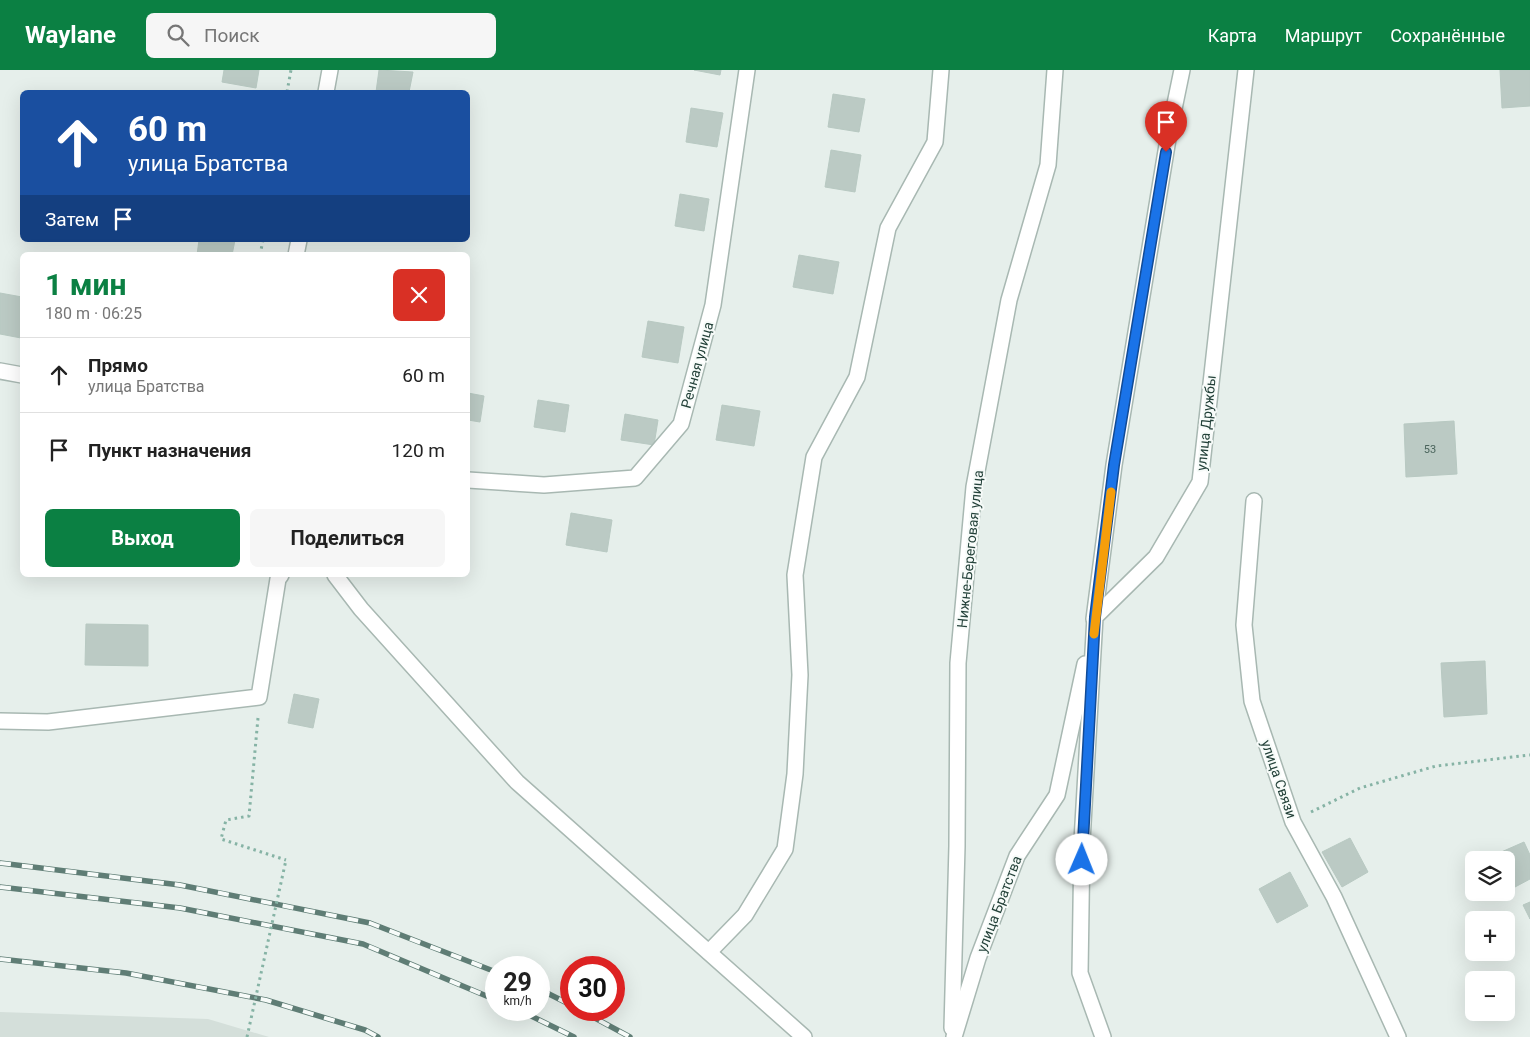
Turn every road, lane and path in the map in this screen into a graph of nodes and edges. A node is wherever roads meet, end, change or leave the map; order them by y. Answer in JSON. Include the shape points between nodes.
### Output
{"nodes":[{"id":1,"x":292,"y":70,"type":"edge"},
{"id":2,"x":330,"y":70,"type":"edge"},
{"id":3,"x":747,"y":70,"type":"edge"},
{"id":4,"x":941,"y":70,"type":"edge"},
{"id":5,"x":1055,"y":70,"type":"edge"},
{"id":6,"x":1182,"y":70,"type":"edge"},
{"id":7,"x":1246,"y":70,"type":"edge"},
{"id":8,"x":288,"y":90,"type":"edge"},
{"id":9,"x":326,"y":90,"type":"edge"},
{"id":10,"x":0,"y":371,"type":"edge"},
{"id":11,"x":20,"y":375,"type":"edge"},
{"id":12,"x":470,"y":480,"type":"edge"},
{"id":13,"x":1254,"y":501,"type":"dead end"},
{"id":14,"x":281,"y":577,"type":"edge"},
{"id":15,"x":337,"y":577,"type":"edge"},
{"id":16,"x":1095,"y":617,"type":"junction"},
{"id":17,"x":260,"y":697,"type":"junction"},
{"id":18,"x":0,"y":721,"type":"edge"},
{"id":19,"x":1530,"y":755,"type":"edge"},
{"id":20,"x":1293,"y":822,"type":"junction"},
{"id":21,"x":709,"y":952,"type":"junction"},
{"id":22,"x":247,"y":1037,"type":"edge"},
{"id":23,"x":804,"y":1037,"type":"edge"},
{"id":24,"x":953,"y":1037,"type":"edge"},
{"id":25,"x":1103,"y":1037,"type":"edge"},
{"id":26,"x":1398,"y":1037,"type":"edge"}],
"edges":[{"from":1,"to":8,"type":"path"},
{"from":2,"to":9,"type":"street"},
{"from":3,"to":12,"type":"street","name":"Речная улица","via":[[712,306],[681,424],[635,478],[544,485]]},
{"from":4,"to":21,"type":"street","via":[[935,142],[888,228],[857,377],[814,457],[795,575],[800,675],[795,774],[785,850],[745,915]]},
{"from":5,"to":24,"type":"street","name":"Нижне-Береговая улица","via":[[1048,165],[1009,300],[974,487],[958,664]]},
{"from":6,"to":16,"type":"street","name":"улица Братства","via":[[1114,465]]},
{"from":7,"to":16,"type":"street","name":"улица Дружбы","via":[[1200,482],[1156,557]]},
{"from":10,"to":11,"type":"street"},
{"from":13,"to":20,"type":"street","name":"улица Связи","via":[[1244,625],[1252,701]]},
{"from":14,"to":17,"type":"street"},
{"from":15,"to":21,"type":"street","via":[[361,609],[516,782]]},
{"from":16,"to":24,"type":"street","name":"улица Братства","via":[[1057,795],[1017,856],[978,958]]},
{"from":16,"to":25,"type":"street","via":[[1082,841],[1080,973]]},
{"from":17,"to":18,"type":"street","via":[[48,722]]},
{"from":17,"to":22,"type":"path","bridge":true,"via":[[249,816],[226,820],[221,839],[286,860]]},
{"from":19,"to":20,"type":"path","via":[[1436,766],[1360,788]]},
{"from":20,"to":26,"type":"street","name":"улица Связи","via":[[1334,897]]},
{"from":21,"to":23,"type":"street"}]}
